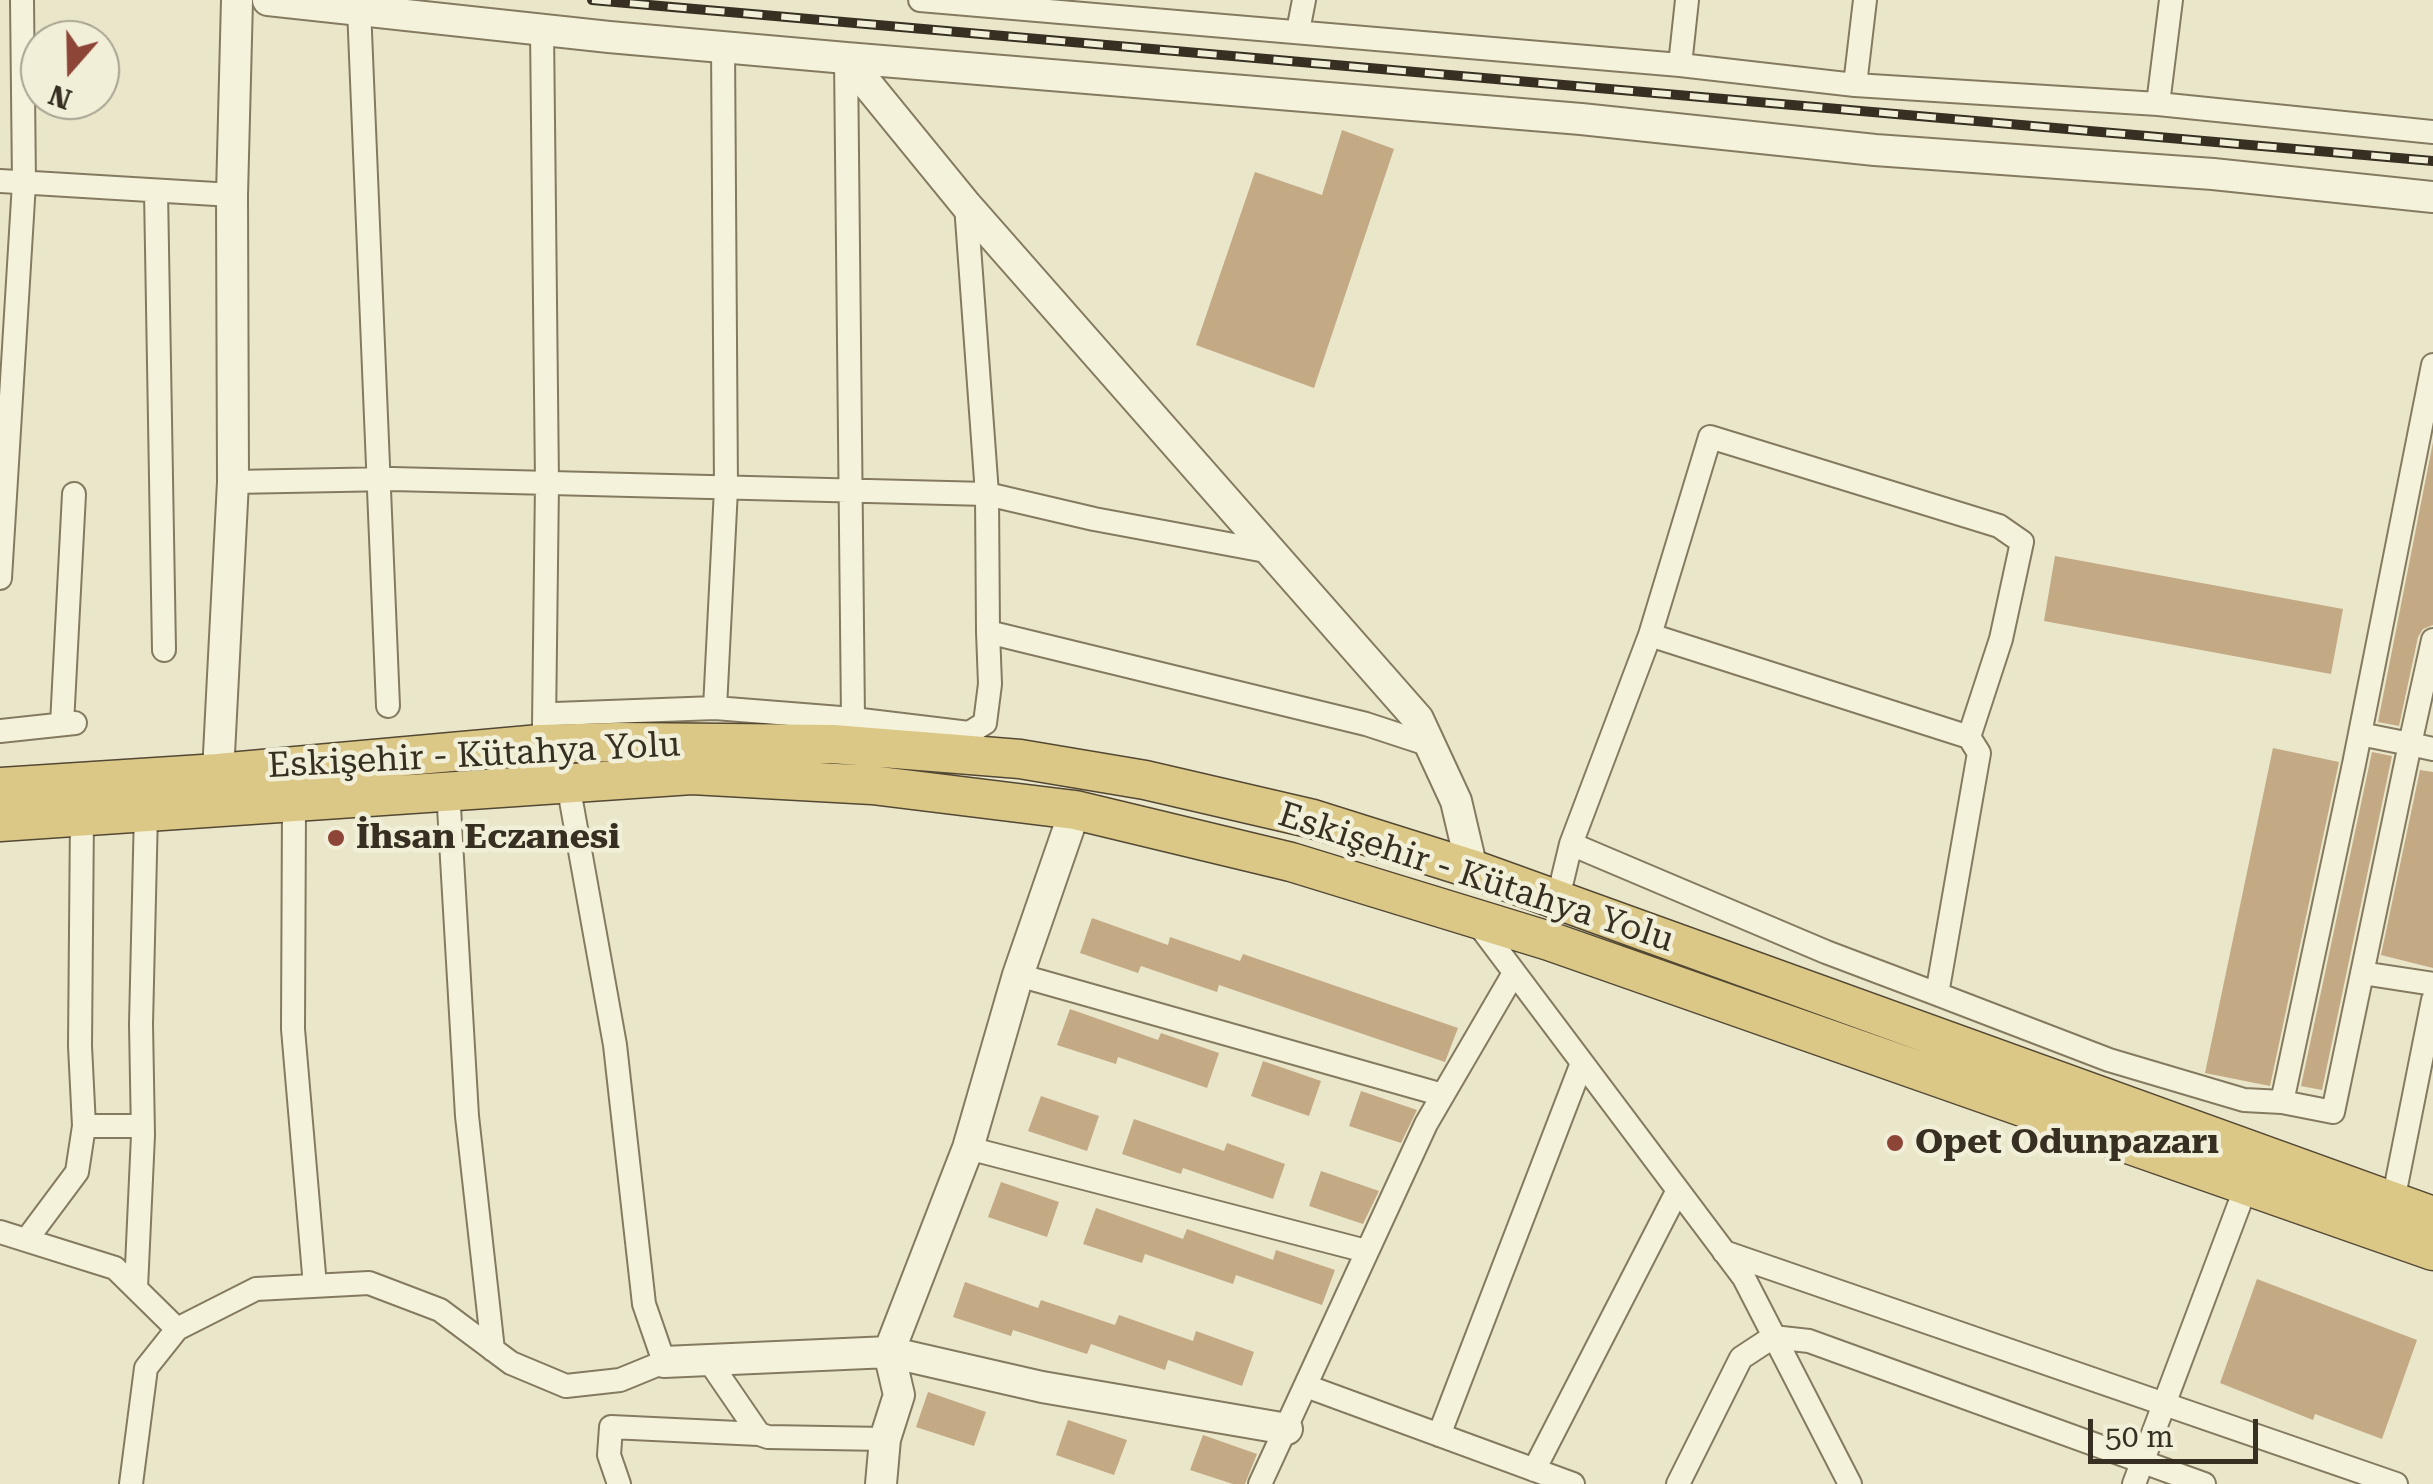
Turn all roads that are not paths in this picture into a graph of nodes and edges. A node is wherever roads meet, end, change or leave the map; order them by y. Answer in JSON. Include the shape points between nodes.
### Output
{"nodes":[{"id":1,"x":22,"y":0,"type":"edge"},
{"id":2,"x":237,"y":0,"type":"edge"},
{"id":3,"x":268,"y":0,"type":"edge"},
{"id":4,"x":920,"y":0,"type":"edge"},
{"id":5,"x":1304,"y":0,"type":"edge"},
{"id":6,"x":1688,"y":0,"type":"edge"},
{"id":7,"x":1865,"y":0,"type":"edge"},
{"id":8,"x":2171,"y":0,"type":"edge"},
{"id":9,"x":979,"y":3,"type":"edge"},
{"id":10,"x":360,"y":8,"type":"junction"},
{"id":11,"x":1148,"y":9,"type":"edge"},
{"id":12,"x":542,"y":30,"type":"junction"},
{"id":13,"x":1298,"y":31,"type":"junction"},
{"id":14,"x":723,"y":45,"type":"junction"},
{"id":15,"x":846,"y":58,"type":"junction"},
{"id":16,"x":1680,"y":65,"type":"junction"},
{"id":17,"x":1854,"y":85,"type":"junction"},
{"id":18,"x":2158,"y":104,"type":"junction"},
{"id":19,"x":2433,"y":132,"type":"edge"},
{"id":20,"x":12,"y":182,"type":"edge"},
{"id":21,"x":156,"y":191,"type":"junction"},
{"id":22,"x":232,"y":195,"type":"junction"},
{"id":23,"x":2433,"y":197,"type":"edge"},
{"id":24,"x":966,"y":205,"type":"junction"},
{"id":25,"x":2433,"y":365,"type":"edge"},
{"id":26,"x":380,"y":479,"type":"junction"},
{"id":27,"x":233,"y":482,"type":"junction"},
{"id":28,"x":547,"y":483,"type":"junction"},
{"id":29,"x":726,"y":489,"type":"junction"},
{"id":30,"x":852,"y":492,"type":"junction"},
{"id":31,"x":74,"y":494,"type":"dead end"},
{"id":32,"x":986,"y":494,"type":"junction"},
{"id":33,"x":1272,"y":552,"type":"junction"},
{"id":34,"x":0,"y":578,"type":"edge"},
{"id":35,"x":988,"y":632,"type":"junction"},
{"id":36,"x":1650,"y":635,"type":"junction"},
{"id":37,"x":2433,"y":640,"type":"edge"},
{"id":38,"x":164,"y":650,"type":"dead end"},
{"id":39,"x":388,"y":706,"type":"dead end"},
{"id":40,"x":715,"y":708,"type":"junction"},
{"id":41,"x":853,"y":719,"type":"junction"},
{"id":42,"x":0,"y":731,"type":"edge"},
{"id":43,"x":2360,"y":734,"type":"junction"},
{"id":44,"x":542,"y":735,"type":"junction"},
{"id":45,"x":1970,"y":736,"type":"junction"},
{"id":46,"x":2410,"y":744,"type":"junction"},
{"id":47,"x":1430,"y":745,"type":"junction"},
{"id":48,"x":2433,"y":750,"type":"edge"},
{"id":49,"x":568,"y":784,"type":"junction"},
{"id":50,"x":0,"y":787,"type":"edge"},
{"id":51,"x":223,"y":790,"type":"junction"},
{"id":52,"x":448,"y":790,"type":"junction"},
{"id":53,"x":294,"y":804,"type":"junction"},
{"id":54,"x":1075,"y":810,"type":"junction"},
{"id":55,"x":146,"y":812,"type":"junction"},
{"id":56,"x":82,"y":815,"type":"junction"},
{"id":57,"x":0,"y":822,"type":"edge"},
{"id":58,"x":1571,"y":844,"type":"junction"},
{"id":59,"x":1472,"y":869,"type":"junction"},
{"id":60,"x":1557,"y":902,"type":"junction"},
{"id":61,"x":1473,"y":918,"type":"junction"},
{"id":62,"x":1514,"y":973,"type":"junction"},
{"id":63,"x":2362,"y":973,"type":"junction"},
{"id":64,"x":1018,"y":975,"type":"junction"},
{"id":65,"x":2433,"y":984,"type":"edge"},
{"id":66,"x":1937,"y":994,"type":"junction"},
{"id":67,"x":2433,"y":1000,"type":"edge"},
{"id":68,"x":1582,"y":1063,"type":"junction"},
{"id":69,"x":1443,"y":1094,"type":"junction"},
{"id":70,"x":2282,"y":1102,"type":"junction"},
{"id":71,"x":84,"y":1126,"type":"junction"},
{"id":72,"x":142,"y":1126,"type":"junction"},
{"id":73,"x":968,"y":1148,"type":"junction"},
{"id":74,"x":2247,"y":1184,"type":"junction"},
{"id":75,"x":1678,"y":1190,"type":"junction"},
{"id":76,"x":2393,"y":1201,"type":"junction"},
{"id":77,"x":2433,"y":1216,"type":"edge"},
{"id":78,"x":0,"y":1232,"type":"edge"},
{"id":79,"x":27,"y":1239,"type":"junction"},
{"id":80,"x":2433,"y":1251,"type":"edge"},
{"id":81,"x":1366,"y":1252,"type":"junction"},
{"id":82,"x":1724,"y":1252,"type":"junction"},
{"id":83,"x":315,"y":1286,"type":"junction"},
{"id":84,"x":136,"y":1288,"type":"junction"},
{"id":85,"x":177,"y":1329,"type":"junction"},
{"id":86,"x":1774,"y":1337,"type":"junction"},
{"id":87,"x":493,"y":1350,"type":"junction"},
{"id":88,"x":889,"y":1352,"type":"junction"},
{"id":89,"x":710,"y":1361,"type":"junction"},
{"id":90,"x":664,"y":1362,"type":"junction"},
{"id":91,"x":1306,"y":1386,"type":"junction"},
{"id":92,"x":2164,"y":1402,"type":"junction"},
{"id":93,"x":1287,"y":1429,"type":"junction"},
{"id":94,"x":759,"y":1434,"type":"junction"},
{"id":95,"x":1439,"y":1435,"type":"junction"},
{"id":96,"x":885,"y":1440,"type":"junction"},
{"id":97,"x":1534,"y":1470,"type":"junction"},
{"id":98,"x":2138,"y":1473,"type":"edge"},
{"id":99,"x":131,"y":1484,"type":"edge"},
{"id":100,"x":619,"y":1484,"type":"edge"},
{"id":101,"x":881,"y":1484,"type":"edge"},
{"id":102,"x":1260,"y":1484,"type":"edge"},
{"id":103,"x":1574,"y":1484,"type":"edge"},
{"id":104,"x":1678,"y":1484,"type":"edge"},
{"id":105,"x":1850,"y":1484,"type":"edge"},
{"id":106,"x":2204,"y":1484,"type":"edge"},
{"id":107,"x":2396,"y":1484,"type":"edge"}],
"edges":[{"from":1,"to":20,"type":"street"},
{"from":2,"to":22,"type":"street"},
{"from":3,"to":10,"type":"street"},
{"from":4,"to":9,"type":"street"},
{"from":5,"to":13,"type":"street"},
{"from":6,"to":16,"type":"street"},
{"from":7,"to":17,"type":"street"},
{"from":8,"to":18,"type":"street"},
{"from":9,"to":11,"type":"street"},
{"from":10,"to":12,"type":"street"},
{"from":10,"to":26,"type":"street"},
{"from":11,"to":13,"type":"street"},
{"from":12,"to":14,"type":"street"},
{"from":12,"to":28,"type":"street"},
{"from":13,"to":16,"type":"street"},
{"from":14,"to":15,"type":"street"},
{"from":14,"to":29,"type":"street"},
{"from":15,"to":23,"type":"street"},
{"from":15,"to":24,"type":"street"},
{"from":15,"to":30,"type":"street"},
{"from":16,"to":17,"type":"street"},
{"from":17,"to":18,"type":"street"},
{"from":18,"to":19,"type":"street"},
{"from":20,"to":21,"type":"street"},
{"from":20,"to":34,"type":"street"},
{"from":21,"to":22,"type":"street"},
{"from":21,"to":38,"type":"street"},
{"from":22,"to":27,"type":"street"},
{"from":24,"to":32,"type":"street"},
{"from":24,"to":33,"type":"street"},
{"from":25,"to":43,"type":"street"},
{"from":26,"to":27,"type":"street"},
{"from":26,"to":28,"type":"street"},
{"from":26,"to":39,"type":"street"},
{"from":27,"to":51,"type":"street"},
{"from":28,"to":29,"type":"street"},
{"from":28,"to":44,"type":"street"},
{"from":29,"to":30,"type":"street"},
{"from":29,"to":40,"type":"street"},
{"from":30,"to":32,"type":"street"},
{"from":30,"to":41,"type":"street"},
{"from":31,"to":42,"type":"street","via":[[69,724]]},
{"from":32,"to":33,"type":"street"},
{"from":32,"to":35,"type":"street"},
{"from":33,"to":47,"type":"street","via":[[1418,718]]},
{"from":35,"to":41,"type":"street","via":[[985,723],[969,733]]},
{"from":35,"to":47,"type":"street"},
{"from":36,"to":45,"type":"street"},
{"from":36,"to":45,"type":"street","via":[[1710,437],[1999,526],[2022,542]]},
{"from":36,"to":58,"type":"street"},
{"from":37,"to":46,"type":"street"},
{"from":40,"to":41,"type":"street"},
{"from":40,"to":44,"type":"street","via":[[555,714]]},
{"from":43,"to":46,"type":"street"},
{"from":43,"to":70,"type":"street"},
{"from":44,"to":51,"type":"highway","name":"Eskişehir - Kütahya Yolu"},
{"from":44,"to":59,"type":"highway","name":"Eskişehir - Kütahya Yolu","via":[[833,744],[1020,759],[1313,819]]},
{"from":45,"to":66,"type":"street","via":[[1979,753]]},
{"from":46,"to":48,"type":"street"},
{"from":46,"to":63,"type":"street"},
{"from":47,"to":59,"type":"street","via":[[1456,801]]},
{"from":49,"to":52,"type":"highway","name":"Eskişehir - Kütahya Yolu"},
{"from":49,"to":54,"type":"highway","name":"Eskişehir - Kütahya Yolu","via":[[692,775],[872,784]]},
{"from":49,"to":90,"type":"street","via":[[615,1045],[644,1304]]},
{"from":50,"to":51,"type":"highway","name":"Eskişehir - Kütahya Yolu"},
{"from":51,"to":53,"type":"highway","name":"Eskişehir - Kütahya Yolu"},
{"from":51,"to":55,"type":"highway","name":"Eskişehir - Kütahya Yolu"},
{"from":52,"to":53,"type":"highway","name":"Eskişehir - Kütahya Yolu"},
{"from":52,"to":87,"type":"street","via":[[467,1116]]},
{"from":53,"to":83,"type":"street","via":[[293,1028]]},
{"from":54,"to":61,"type":"highway","name":"Eskişehir - Kütahya Yolu","via":[[1290,862]]},
{"from":54,"to":64,"type":"street"},
{"from":55,"to":56,"type":"highway","name":"Eskişehir - Kütahya Yolu"},
{"from":55,"to":72,"type":"street"},
{"from":56,"to":57,"type":"highway","name":"Eskişehir - Kütahya Yolu"},
{"from":56,"to":71,"type":"street"},
{"from":58,"to":60,"type":"street"},
{"from":58,"to":66,"type":"street"},
{"from":59,"to":60,"type":"highway","name":"Eskişehir - Kütahya Yolu"},
{"from":60,"to":76,"type":"highway","name":"Eskişehir - Kütahya Yolu"},
{"from":61,"to":62,"type":"street"},
{"from":61,"to":74,"type":"highway","name":"Eskişehir - Kütahya Yolu"},
{"from":62,"to":68,"type":"street"},
{"from":62,"to":69,"type":"street"},
{"from":63,"to":65,"type":"street"},
{"from":63,"to":70,"type":"street","via":[[2332,1112]]},
{"from":64,"to":69,"type":"street"},
{"from":64,"to":73,"type":"street"},
{"from":66,"to":70,"type":"street","via":[[2109,1060],[2244,1100]]},
{"from":67,"to":76,"type":"street"},
{"from":68,"to":75,"type":"street"},
{"from":68,"to":95,"type":"street"},
{"from":69,"to":81,"type":"street"},
{"from":71,"to":72,"type":"street"},
{"from":71,"to":79,"type":"street","via":[[77,1172]]},
{"from":72,"to":84,"type":"street"},
{"from":73,"to":81,"type":"street"},
{"from":73,"to":88,"type":"street"},
{"from":74,"to":80,"type":"highway","name":"Eskişehir - Kütahya Yolu"},
{"from":74,"to":92,"type":"street"},
{"from":75,"to":82,"type":"street"},
{"from":75,"to":97,"type":"street"},
{"from":76,"to":77,"type":"highway","name":"Eskişehir - Kütahya Yolu"},
{"from":78,"to":79,"type":"street"},
{"from":79,"to":84,"type":"street","via":[[115,1268]]},
{"from":81,"to":91,"type":"street"},
{"from":82,"to":86,"type":"street"},
{"from":82,"to":92,"type":"street"},
{"from":83,"to":85,"type":"street","via":[[256,1289]]},
{"from":83,"to":87,"type":"street","via":[[369,1283],[440,1310]]},
{"from":84,"to":85,"type":"street"},
{"from":85,"to":99,"type":"street","via":[[146,1368]]},
{"from":86,"to":98,"type":"street","via":[[1809,1341]]},
{"from":86,"to":104,"type":"street","via":[[1741,1358]]},
{"from":86,"to":105,"type":"street"},
{"from":87,"to":90,"type":"street","via":[[566,1386],[620,1380]]},
{"from":88,"to":89,"type":"street"},
{"from":88,"to":93,"type":"street","via":[[1042,1387]]},
{"from":88,"to":96,"type":"street","via":[[899,1395]]},
{"from":89,"to":90,"type":"street"},
{"from":89,"to":94,"type":"street"},
{"from":91,"to":93,"type":"street"},
{"from":91,"to":95,"type":"street"},
{"from":92,"to":98,"type":"street"},
{"from":92,"to":107,"type":"street"},
{"from":93,"to":102,"type":"street"},
{"from":94,"to":96,"type":"street"},
{"from":94,"to":100,"type":"street","via":[[611,1427],[609,1455]]},
{"from":95,"to":97,"type":"street"},
{"from":96,"to":101,"type":"street"},
{"from":97,"to":103,"type":"street"},
{"from":98,"to":106,"type":"street"}]}
